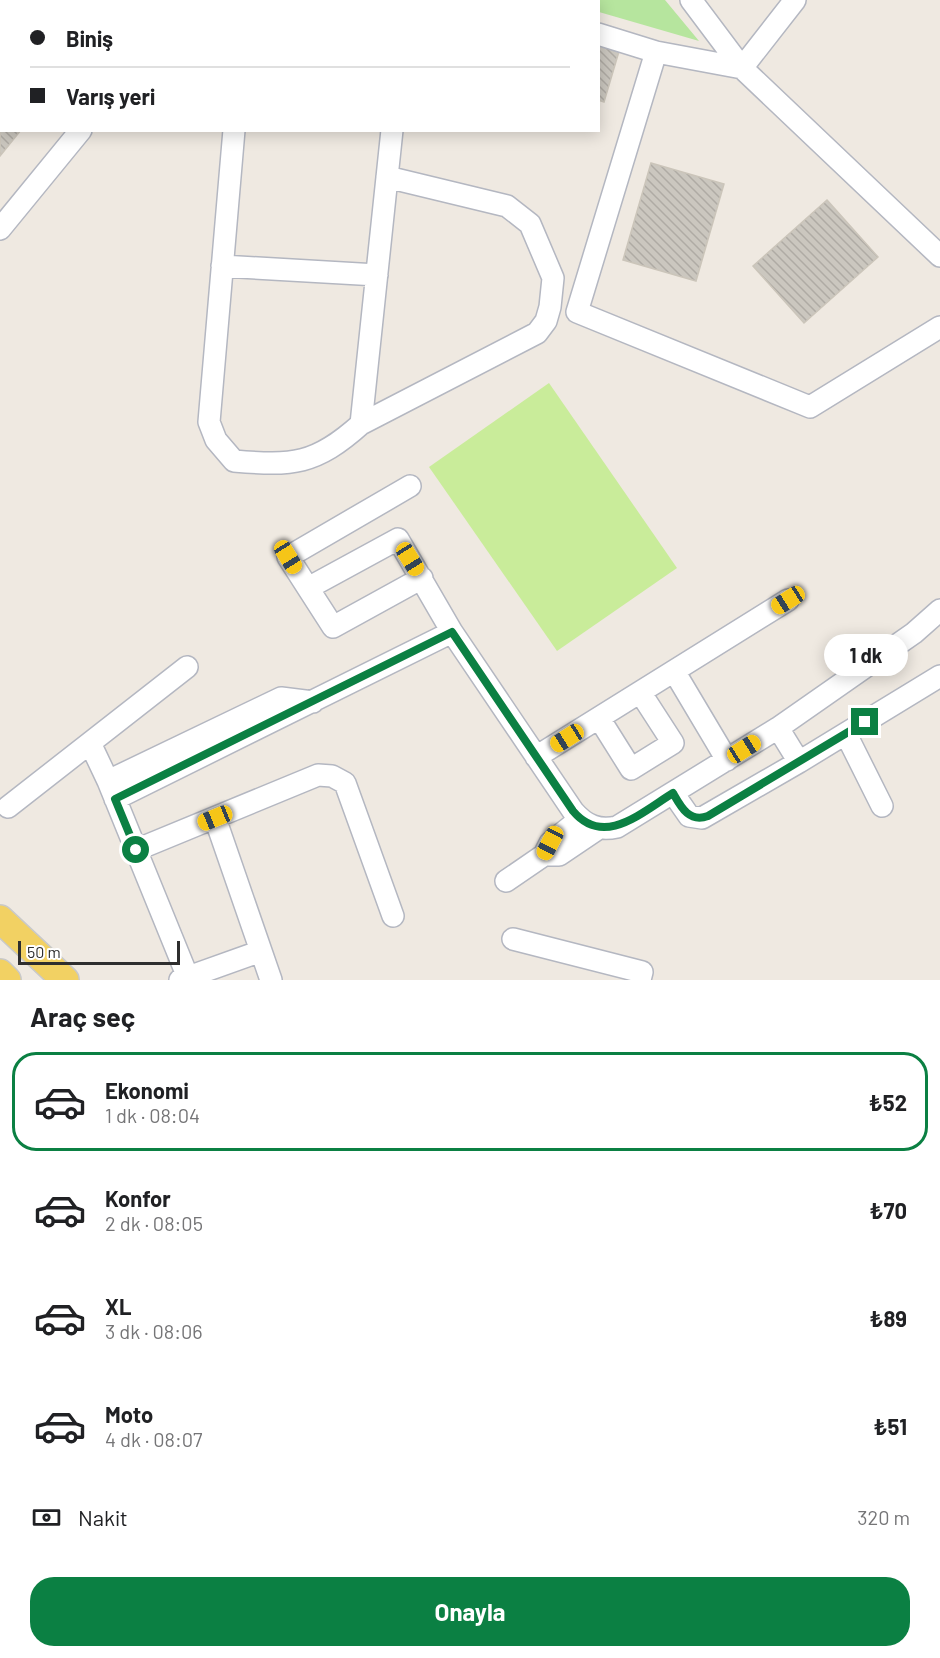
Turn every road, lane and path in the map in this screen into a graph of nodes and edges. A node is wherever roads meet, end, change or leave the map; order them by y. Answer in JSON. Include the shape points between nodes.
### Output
{"nodes":[{"id":1,"x":692,"y":0,"type":"edge"},
{"id":2,"x":795,"y":0,"type":"edge"},
{"id":3,"x":600,"y":35,"type":"edge"},
{"id":4,"x":656,"y":52,"type":"junction"},
{"id":5,"x":742,"y":68,"type":"junction"},
{"id":6,"x":79,"y":132,"type":"edge"},
{"id":7,"x":234,"y":132,"type":"edge"},
{"id":8,"x":392,"y":132,"type":"edge"},
{"id":9,"x":387,"y":177,"type":"junction"},
{"id":10,"x":0,"y":229,"type":"edge"},
{"id":11,"x":940,"y":256,"type":"edge"},
{"id":12,"x":222,"y":266,"type":"junction"},
{"id":13,"x":376,"y":275,"type":"junction"},
{"id":14,"x":940,"y":327,"type":"edge"},
{"id":15,"x":361,"y":424,"type":"junction"},
{"id":16,"x":410,"y":486,"type":"dead end"},
{"id":17,"x":423,"y":578,"type":"junction"},
{"id":18,"x":308,"y":588,"type":"junction"},
{"id":19,"x":788,"y":600,"type":"dead end"},
{"id":20,"x":940,"y":609,"type":"edge"},
{"id":21,"x":452,"y":632,"type":"junction"},
{"id":22,"x":187,"y":667,"type":"dead end"},
{"id":23,"x":674,"y":671,"type":"junction"},
{"id":24,"x":940,"y":676,"type":"edge"},
{"id":25,"x":640,"y":692,"type":"junction"},
{"id":26,"x":598,"y":718,"type":"junction"},
{"id":27,"x":778,"y":728,"type":"junction"},
{"id":28,"x":846,"y":734,"type":"junction"},
{"id":29,"x":90,"y":743,"type":"junction"},
{"id":30,"x":537,"y":757,"type":"junction"},
{"id":31,"x":727,"y":760,"type":"junction"},
{"id":32,"x":799,"y":762,"type":"junction"},
{"id":33,"x":112,"y":790,"type":"junction"},
{"id":34,"x":673,"y":793,"type":"junction"},
{"id":35,"x":882,"y":806,"type":"dead end"},
{"id":36,"x":8,"y":807,"type":"dead end"},
{"id":37,"x":215,"y":818,"type":"junction"},
{"id":38,"x":590,"y":824,"type":"junction"},
{"id":39,"x":136,"y":850,"type":"junction"},
{"id":40,"x":506,"y":880,"type":"dead end"},
{"id":41,"x":393,"y":916,"type":"dead end"},
{"id":42,"x":0,"y":919,"type":"edge"},
{"id":43,"x":513,"y":939,"type":"dead end"},
{"id":44,"x":261,"y":951,"type":"junction"},
{"id":45,"x":0,"y":973,"type":"edge"},
{"id":46,"x":186,"y":979,"type":"edge"},
{"id":47,"x":7,"y":980,"type":"edge"},
{"id":48,"x":65,"y":980,"type":"edge"},
{"id":49,"x":271,"y":980,"type":"edge"},
{"id":50,"x":640,"y":980,"type":"edge"}],
"edges":[{"from":1,"to":5,"type":"street"},
{"from":2,"to":5,"type":"street"},
{"from":3,"to":4,"type":"street"},
{"from":4,"to":5,"type":"street"},
{"from":4,"to":14,"type":"street","via":[[577,312],[810,407]]},
{"from":5,"to":11,"type":"street"},
{"from":6,"to":10,"type":"street"},
{"from":7,"to":12,"type":"street"},
{"from":8,"to":9,"type":"street"},
{"from":9,"to":13,"type":"street"},
{"from":9,"to":15,"type":"street","via":[[507,206],[530,224],[553,278],[550,307],[537,333]]},
{"from":12,"to":13,"type":"street"},
{"from":12,"to":15,"type":"street","via":[[209,422],[216,440],[234,461],[303,461],[337,445]]},
{"from":13,"to":15,"type":"street"},
{"from":16,"to":18,"type":"street","via":[[288,557]]},
{"from":17,"to":18,"type":"street","via":[[398,539]]},
{"from":17,"to":18,"type":"street","via":[[333,627]]},
{"from":17,"to":21,"type":"street"},
{"from":19,"to":23,"type":"street"},
{"from":20,"to":27,"type":"street","via":[[914,633]]},
{"from":21,"to":30,"type":"street"},
{"from":21,"to":33,"type":"street","via":[[313,702],[281,698]]},
{"from":22,"to":29,"type":"street"},
{"from":23,"to":25,"type":"street"},
{"from":23,"to":31,"type":"street"},
{"from":24,"to":28,"type":"street"},
{"from":25,"to":26,"type":"street"},
{"from":25,"to":26,"type":"street","via":[[673,743],[631,769]]},
{"from":26,"to":30,"type":"street"},
{"from":27,"to":31,"type":"street"},
{"from":27,"to":32,"type":"street"},
{"from":28,"to":32,"type":"street"},
{"from":28,"to":35,"type":"street"},
{"from":29,"to":33,"type":"street"},
{"from":29,"to":36,"type":"street"},
{"from":30,"to":38,"type":"street"},
{"from":31,"to":34,"type":"street"},
{"from":32,"to":34,"type":"street","via":[[702,818],[689,816]]},
{"from":33,"to":39,"type":"street"},
{"from":34,"to":38,"type":"street","via":[[617,827]]},
{"from":37,"to":39,"type":"street"},
{"from":37,"to":41,"type":"street","via":[[318,776],[339,779],[345,783]]},
{"from":37,"to":44,"type":"street"},
{"from":38,"to":40,"type":"street","via":[[550,843],[543,855]]},
{"from":39,"to":46,"type":"street"},
{"from":42,"to":48,"type":"main road"},
{"from":43,"to":50,"type":"street","via":[[642,972]]},
{"from":44,"to":46,"type":"street"},
{"from":44,"to":49,"type":"street"},
{"from":45,"to":47,"type":"main road"}]}
